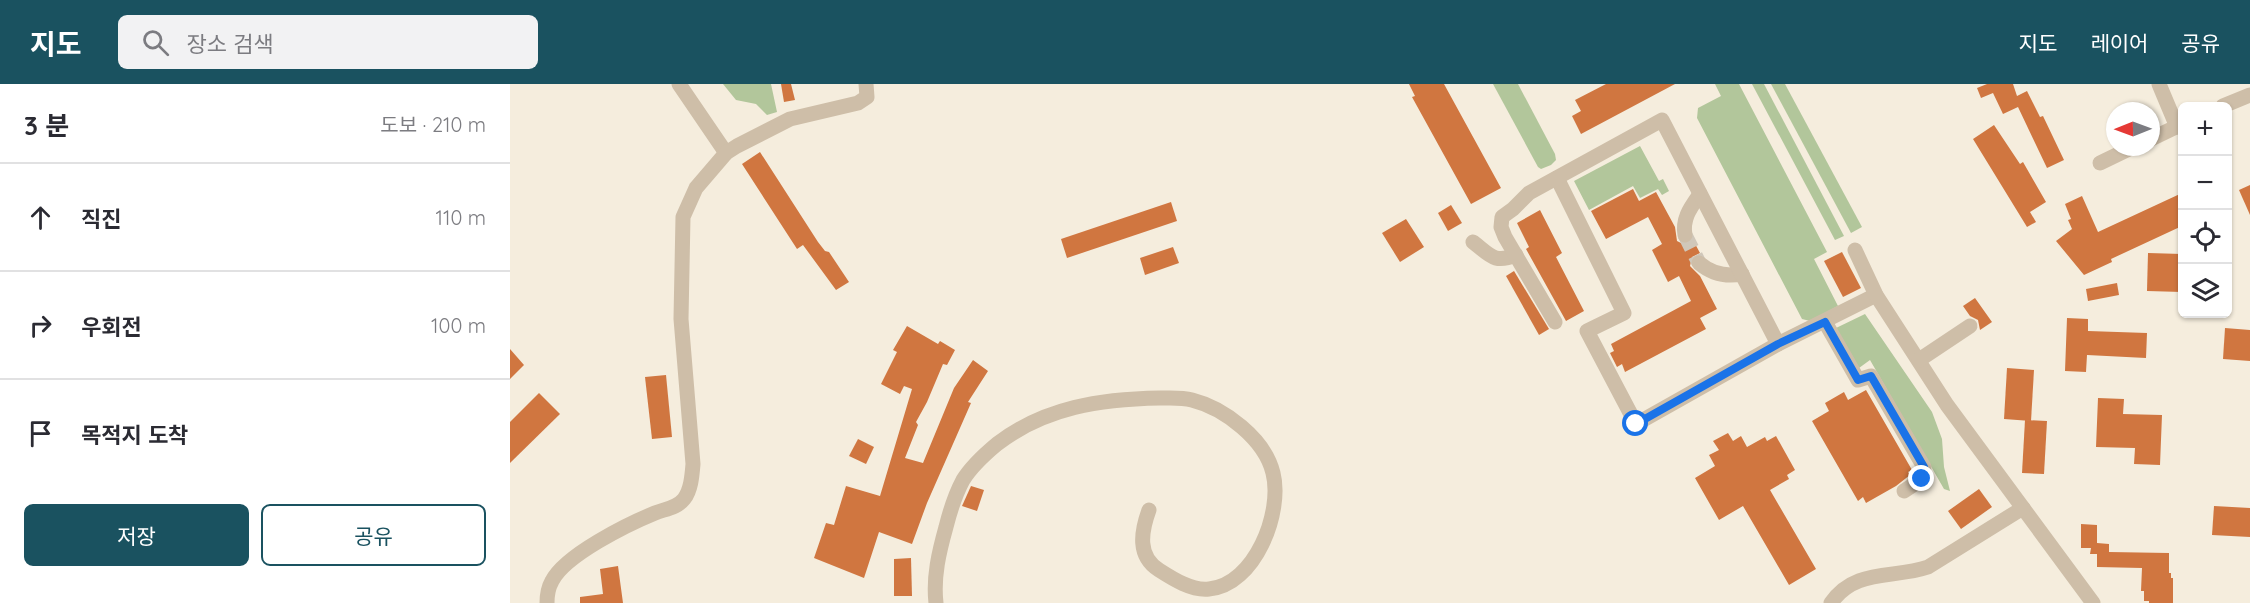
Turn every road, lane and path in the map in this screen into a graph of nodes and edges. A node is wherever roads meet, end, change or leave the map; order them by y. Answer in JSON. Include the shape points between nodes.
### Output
{"nodes":[{"id":1,"x":679,"y":84,"type":"edge"},
{"id":2,"x":866,"y":84,"type":"edge"},
{"id":3,"x":2159,"y":84,"type":"edge"},
{"id":4,"x":2250,"y":94,"type":"edge"},
{"id":5,"x":2232,"y":102,"type":"edge"},
{"id":6,"x":2178,"y":122,"type":"edge"},
{"id":7,"x":2178,"y":127,"type":"edge"},
{"id":8,"x":2160,"y":135,"type":"edge"},
{"id":9,"x":726,"y":153,"type":"junction"},
{"id":10,"x":2114,"y":156,"type":"edge"},
{"id":11,"x":2100,"y":163,"type":"dead end"},
{"id":12,"x":1557,"y":178,"type":"junction"},
{"id":13,"x":1700,"y":194,"type":"junction"},
{"id":14,"x":1685,"y":235,"type":"tunnel mouth"},
{"id":15,"x":1473,"y":242,"type":"dead end"},
{"id":16,"x":1855,"y":250,"type":"dead end"},
{"id":17,"x":1516,"y":255,"type":"junction"},
{"id":18,"x":1699,"y":263,"type":"tunnel mouth"},
{"id":19,"x":1742,"y":274,"type":"junction"},
{"id":20,"x":1876,"y":295,"type":"junction"},
{"id":21,"x":1555,"y":322,"type":"dead end"},
{"id":22,"x":1825,"y":322,"type":"junction"},
{"id":23,"x":1970,"y":326,"type":"dead end"},
{"id":24,"x":1778,"y":344,"type":"junction"},
{"id":25,"x":1919,"y":360,"type":"junction"},
{"id":26,"x":1904,"y":491,"type":"dead end"},
{"id":27,"x":2023,"y":508,"type":"junction"},
{"id":28,"x":1149,"y":510,"type":"dead end"},
{"id":29,"x":547,"y":603,"type":"edge"},
{"id":30,"x":936,"y":603,"type":"edge"},
{"id":31,"x":1831,"y":603,"type":"edge"},
{"id":32,"x":2094,"y":603,"type":"edge"}],
"edges":[{"from":1,"to":9,"type":"street"},
{"from":2,"to":9,"type":"street","via":[[867,97],[858,103],[790,119]]},
{"from":3,"to":6,"type":"street"},
{"from":4,"to":5,"type":"street"},
{"from":7,"to":8,"type":"street"},
{"from":9,"to":29,"type":"street","via":[[696,188],[683,217],[681,319],[693,464],[690,485],[684,499],[674,507],[622,528],[563,567],[552,579]]},
{"from":10,"to":11,"type":"street"},
{"from":12,"to":13,"type":"street","via":[[1662,120]]},
{"from":12,"to":17,"type":"street","via":[[1529,193],[1502,218],[1501,227]]},
{"from":12,"to":24,"type":"street","via":[[1624,313],[1587,331],[1636,424]]},
{"from":13,"to":14,"type":"street","via":[[1688,211]]},
{"from":13,"to":19,"type":"street"},
{"from":15,"to":17,"type":"street","via":[[1495,259],[1503,261]]},
{"from":16,"to":20,"type":"street"},
{"from":17,"to":21,"type":"street"},
{"from":18,"to":19,"type":"street","via":[[1723,275]]},
{"from":19,"to":24,"type":"street"},
{"from":20,"to":22,"type":"street"},
{"from":20,"to":25,"type":"street"},
{"from":22,"to":24,"type":"street"},
{"from":22,"to":26,"type":"street","via":[[1858,380],[1871,376],[1924,467],[1922,479]]},
{"from":23,"to":25,"type":"street"},
{"from":25,"to":27,"type":"street"},
{"from":27,"to":31,"type":"street","via":[[1928,567],[1848,585]]},
{"from":27,"to":32,"type":"street"},
{"from":28,"to":30,"type":"street","via":[[1142,535],[1144,556],[1149,563],[1191,587],[1209,590],[1237,577],[1269,531],[1273,472],[1259,446],[1235,422],[1192,400],[1126,399],[1050,414],[1009,435],[965,478],[938,556]]}]}
